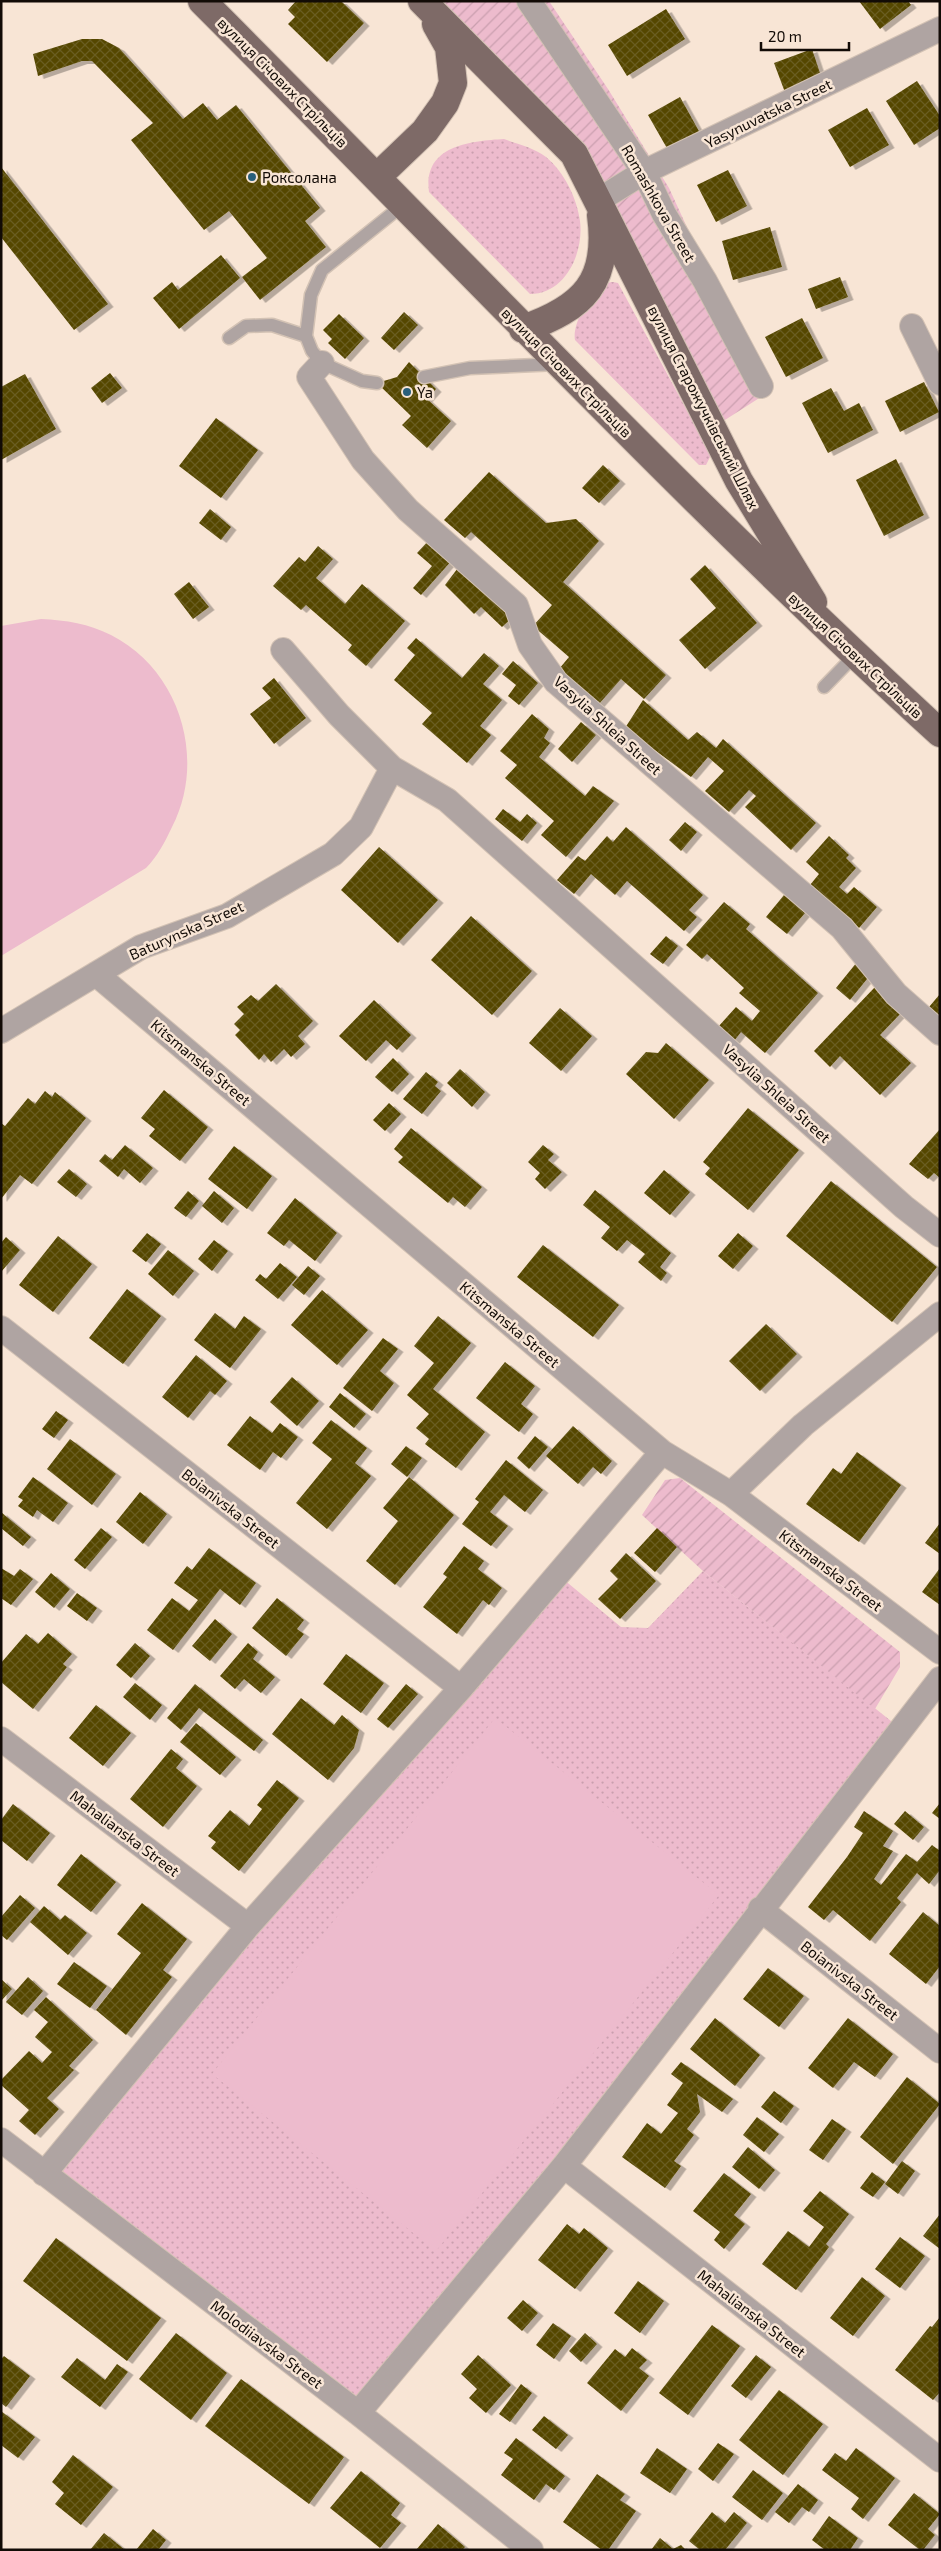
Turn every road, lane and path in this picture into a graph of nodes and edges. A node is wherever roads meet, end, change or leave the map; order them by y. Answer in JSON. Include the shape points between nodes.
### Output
{"nodes":[{"id":1,"x":202,"y":1,"type":"edge"},
{"id":2,"x":529,"y":1,"type":"edge"},
{"id":3,"x":423,"y":2,"type":"edge"},
{"id":4,"x":940,"y":29,"type":"edge"},
{"id":5,"x":644,"y":172,"type":"junction"},
{"id":6,"x":377,"y":177,"type":"junction"},
{"id":7,"x":599,"y":200,"type":"junction"},
{"id":8,"x":404,"y":204,"type":"junction"},
{"id":9,"x":912,"y":326,"type":"dead end"},
{"id":10,"x":523,"y":329,"type":"junction"},
{"id":11,"x":306,"y":336,"type":"junction"},
{"id":12,"x":229,"y":338,"type":"dead end"},
{"id":13,"x":322,"y":363,"type":"junction"},
{"id":14,"x":558,"y":364,"type":"junction"},
{"id":15,"x":424,"y":377,"type":"dead end"},
{"id":16,"x":940,"y":382,"type":"edge"},
{"id":17,"x":377,"y":383,"type":"dead end"},
{"id":18,"x":761,"y":386,"type":"dead end"},
{"id":19,"x":833,"y":635,"type":"junction"},
{"id":20,"x":283,"y":650,"type":"dead end"},
{"id":21,"x":855,"y":655,"type":"junction"},
{"id":22,"x":824,"y":687,"type":"dead end"},
{"id":23,"x":940,"y":733,"type":"edge"},
{"id":24,"x":392,"y":768,"type":"junction"},
{"id":25,"x":96,"y":974,"type":"junction"},
{"id":26,"x":1,"y":1031,"type":"edge"},
{"id":27,"x":940,"y":1033,"type":"edge"},
{"id":28,"x":940,"y":1235,"type":"edge"},
{"id":29,"x":940,"y":1314,"type":"edge"},
{"id":30,"x":1,"y":1328,"type":"edge"},
{"id":31,"x":662,"y":1452,"type":"junction"},
{"id":32,"x":731,"y":1494,"type":"junction"},
{"id":33,"x":940,"y":1652,"type":"edge"},
{"id":34,"x":940,"y":1679,"type":"edge"},
{"id":35,"x":461,"y":1688,"type":"junction"},
{"id":36,"x":1,"y":1739,"type":"edge"},
{"id":37,"x":760,"y":1909,"type":"junction"},
{"id":38,"x":248,"y":1926,"type":"junction"},
{"id":39,"x":940,"y":2051,"type":"edge"},
{"id":40,"x":1,"y":2140,"type":"edge"},
{"id":41,"x":564,"y":2166,"type":"junction"},
{"id":42,"x":44,"y":2174,"type":"junction"},
{"id":43,"x":358,"y":2413,"type":"junction"},
{"id":44,"x":940,"y":2460,"type":"edge"},
{"id":45,"x":531,"y":2550,"type":"edge"}],
"edges":[{"from":1,"to":6,"type":"main road","name":"вулиця Січових Стрільців"},
{"from":2,"to":5,"type":"street","name":"Romashkova Street"},
{"from":3,"to":6,"type":"main road","name":"вулиця Старожучківський Шлях","via":[[449,47],[453,83],[445,103],[425,130]]},
{"from":3,"to":7,"type":"main road","name":"вулиця Старожучківський Шлях","via":[[574,154]]},
{"from":4,"to":5,"type":"street","name":"Yasynuvatska Street"},
{"from":5,"to":7,"type":"street","name":"Yasynuvatska Street"},
{"from":5,"to":18,"type":"street","name":"Romashkova Street","via":[[664,214],[705,281]]},
{"from":6,"to":8,"type":"main road","name":"вулиця Січових Стрільців"},
{"from":7,"to":10,"type":"main road","name":"вулиця Старожучківський Шлях","via":[[604,239],[600,266],[586,294],[571,308]]},
{"from":7,"to":19,"type":"main road","name":"вулиця Старожучківський Шлях","via":[[739,481]]},
{"from":8,"to":10,"type":"main road","name":"вулиця Січових Стрільців"},
{"from":8,"to":11,"type":"lane","via":[[322,270],[311,295]]},
{"from":9,"to":16,"type":"street"},
{"from":10,"to":14,"type":"main road","name":"вулиця Січових Стрільців"},
{"from":11,"to":12,"type":"lane","via":[[272,325],[246,326]]},
{"from":11,"to":13,"type":"lane"},
{"from":13,"to":17,"type":"lane","via":[[362,381]]},
{"from":13,"to":27,"type":"street","name":"Vasylia Shleia Street","via":[[310,377],[364,460],[408,510],[516,605],[530,645],[556,682],[842,928],[896,994]]},
{"from":14,"to":15,"type":"lane","via":[[470,368]]},
{"from":14,"to":19,"type":"main road","name":"вулиця Січових Стрільців"},
{"from":19,"to":21,"type":"main road","name":"вулиця Січових Стрільців"},
{"from":20,"to":24,"type":"street","name":"Vasylia Shleia Street","via":[[339,715]]},
{"from":21,"to":22,"type":"lane"},
{"from":21,"to":23,"type":"main road","name":"вулиця Січових Стрільців"},
{"from":24,"to":25,"type":"street","name":"Baturynska Street","via":[[361,827],[333,854],[227,916],[141,947]]},
{"from":24,"to":28,"type":"street","name":"Vasylia Shleia Street","via":[[447,800]]},
{"from":25,"to":26,"type":"street","name":"Baturynska Street"},
{"from":25,"to":31,"type":"street","name":"Kitsmanska Street"},
{"from":29,"to":32,"type":"street","via":[[803,1425]]},
{"from":30,"to":35,"type":"street","name":"Boianivska Street"},
{"from":31,"to":32,"type":"street","name":"Kitsmanska Street"},
{"from":31,"to":35,"type":"street"},
{"from":32,"to":33,"type":"street","name":"Kitsmanska Street"},
{"from":34,"to":37,"type":"street"},
{"from":35,"to":38,"type":"street"},
{"from":36,"to":38,"type":"street","name":"Mahalianska Street"},
{"from":37,"to":39,"type":"street","name":"Boianivska Street"},
{"from":37,"to":41,"type":"street"},
{"from":38,"to":42,"type":"street"},
{"from":40,"to":42,"type":"street","name":"Molodiiavska Street"},
{"from":41,"to":43,"type":"street"},
{"from":41,"to":44,"type":"street","name":"Mahalianska Street"},
{"from":42,"to":43,"type":"street","name":"Molodiiavska Street"},
{"from":43,"to":45,"type":"street","name":"Molodiiavska Street"}]}
